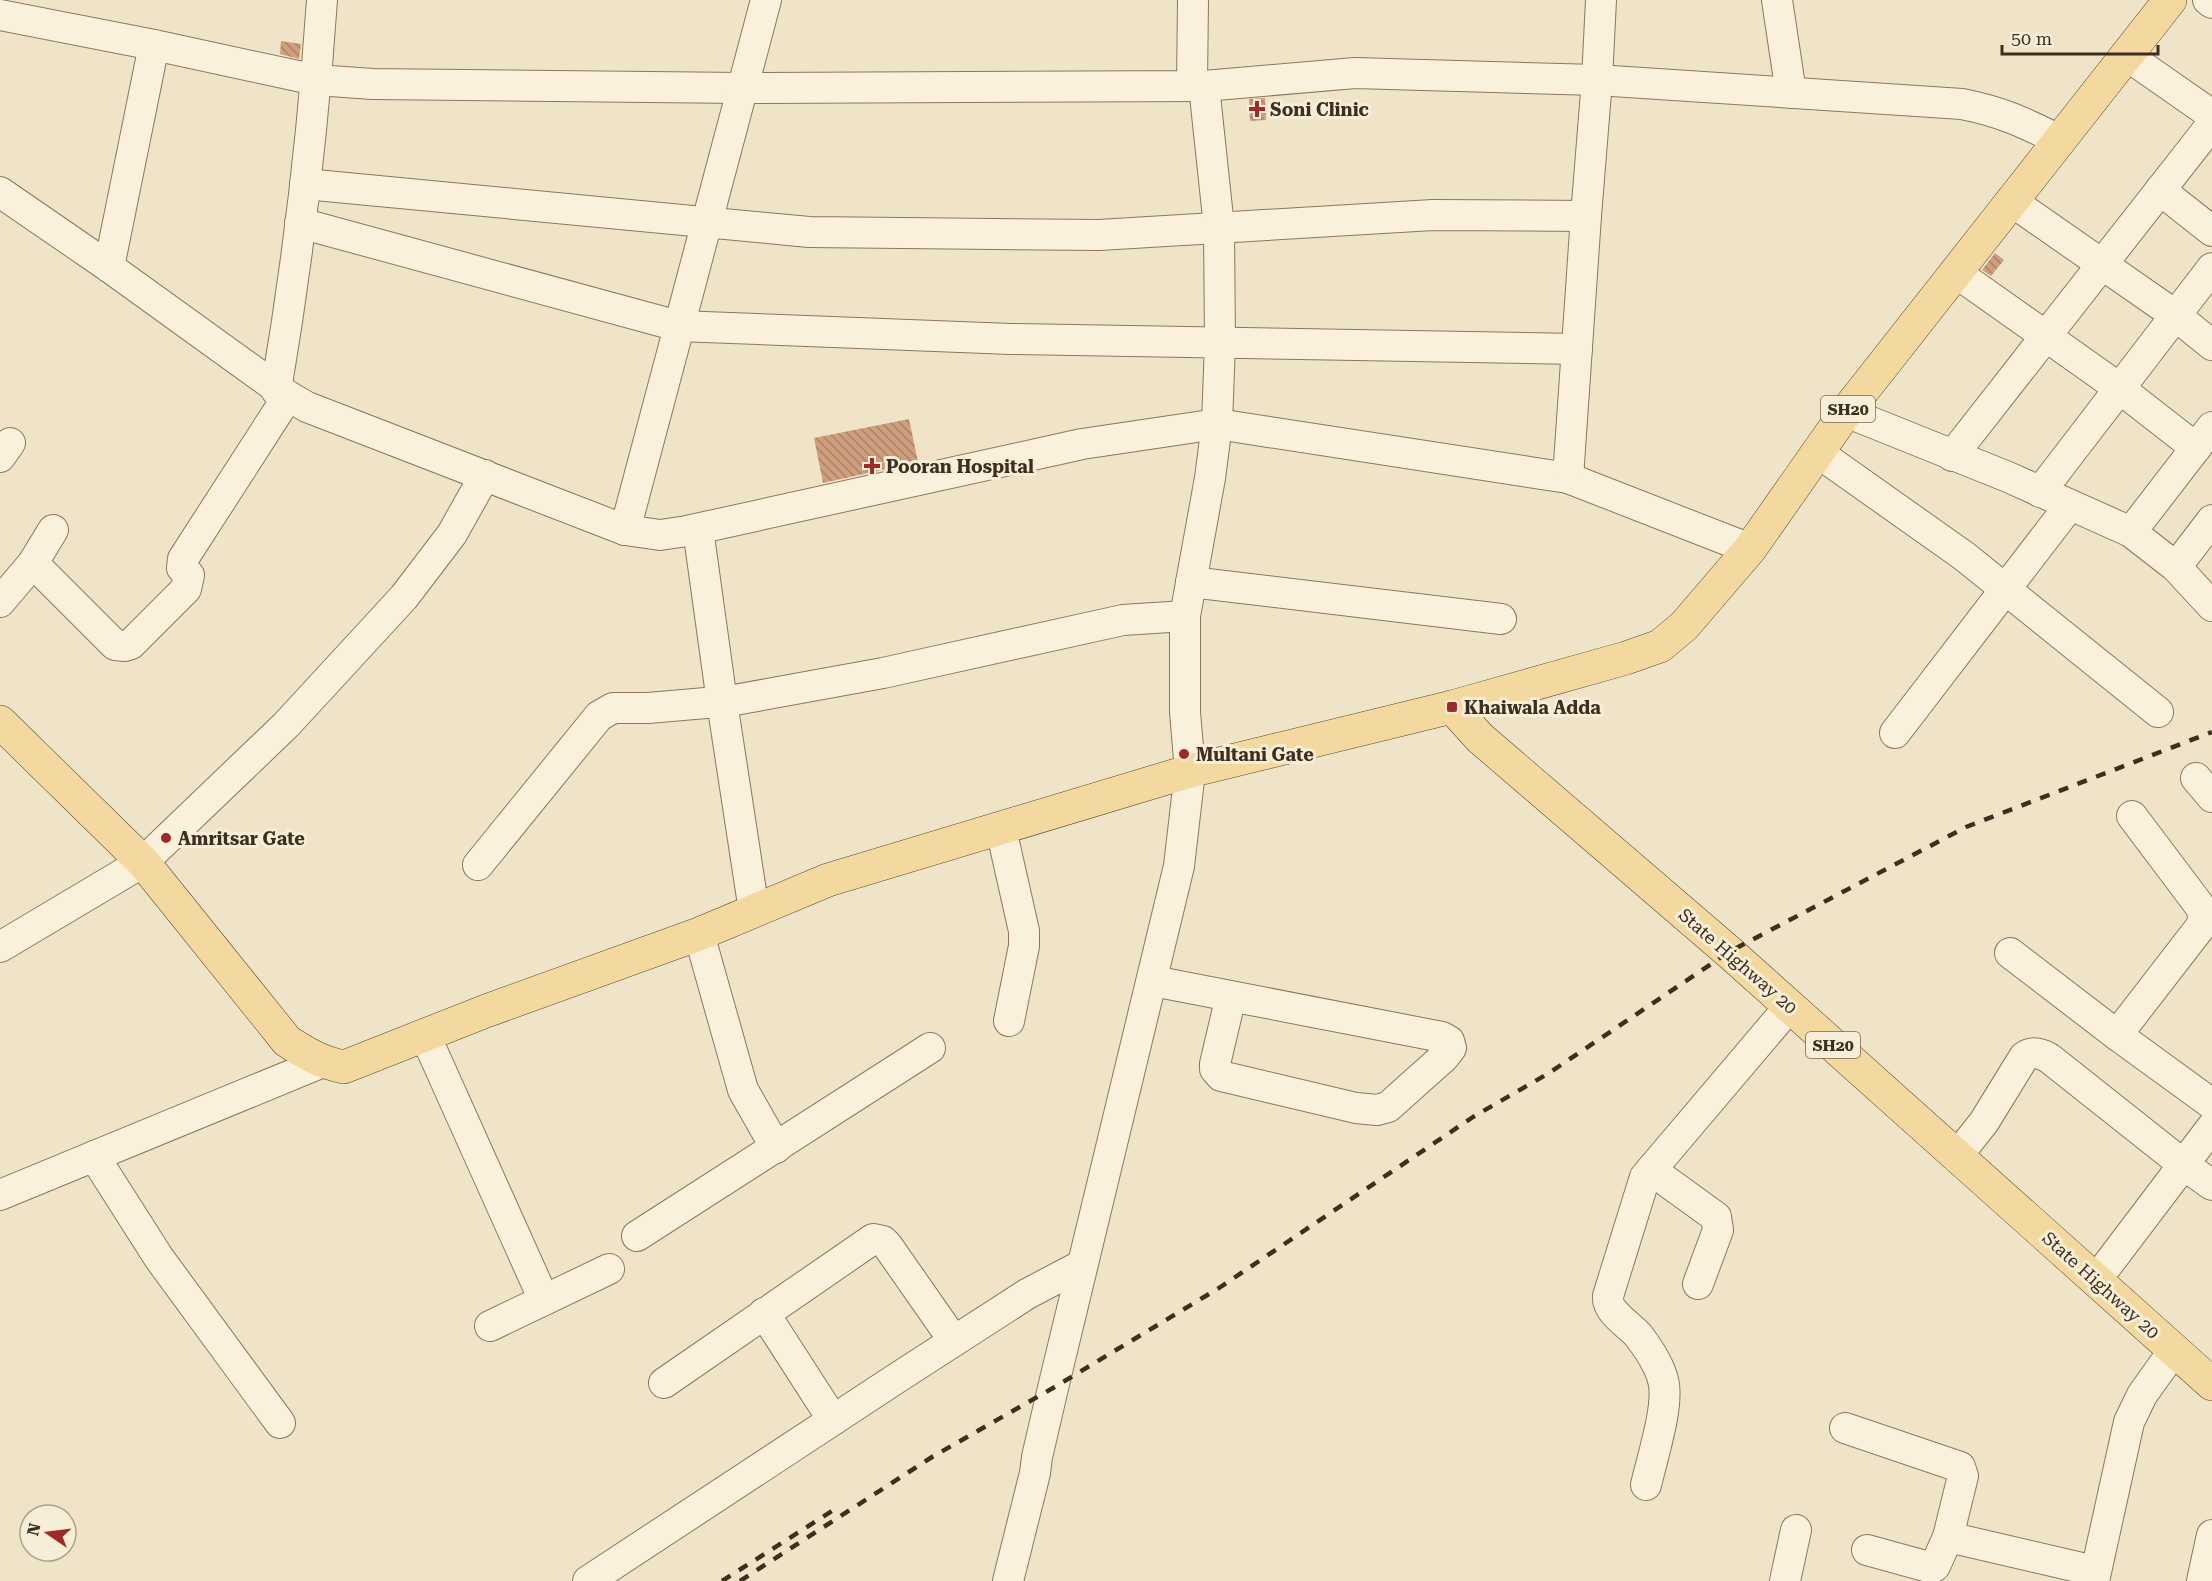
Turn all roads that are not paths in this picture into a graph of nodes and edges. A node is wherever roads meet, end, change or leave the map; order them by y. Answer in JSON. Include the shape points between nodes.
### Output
{"nodes":[{"id":1,"x":321,"y":0,"type":"edge"},
{"id":2,"x":766,"y":0,"type":"edge"},
{"id":3,"x":1193,"y":0,"type":"edge"},
{"id":4,"x":1601,"y":0,"type":"edge"},
{"id":5,"x":1777,"y":0,"type":"edge"},
{"id":6,"x":2170,"y":0,"type":"edge"},
{"id":7,"x":2208,"y":0,"type":"edge"},
{"id":8,"x":2212,"y":3,"type":"edge"},
{"id":9,"x":0,"y":15,"type":"edge"},
{"id":10,"x":154,"y":45,"type":"junction"},
{"id":11,"x":2126,"y":55,"type":"junction"},
{"id":12,"x":316,"y":80,"type":"junction"},
{"id":13,"x":1597,"y":80,"type":"junction"},
{"id":14,"x":1198,"y":85,"type":"junction"},
{"id":15,"x":742,"y":88,"type":"junction"},
{"id":16,"x":1791,"y":93,"type":"junction"},
{"id":17,"x":2212,"y":115,"type":"edge"},
{"id":18,"x":2212,"y":124,"type":"edge"},
{"id":19,"x":2059,"y":140,"type":"junction"},
{"id":20,"x":305,"y":184,"type":"junction"},
{"id":21,"x":2160,"y":190,"type":"junction"},
{"id":22,"x":0,"y":192,"type":"edge"},
{"id":23,"x":2011,"y":201,"type":"junction"},
{"id":24,"x":1586,"y":216,"type":"junction"},
{"id":25,"x":706,"y":222,"type":"junction"},
{"id":26,"x":300,"y":223,"type":"junction"},
{"id":27,"x":1219,"y":227,"type":"junction"},
{"id":28,"x":2212,"y":231,"type":"edge"},
{"id":29,"x":2103,"y":263,"type":"junction"},
{"id":30,"x":110,"y":267,"type":"junction"},
{"id":31,"x":2212,"y":268,"type":"edge"},
{"id":32,"x":1955,"y":272,"type":"junction"},
{"id":33,"x":2175,"y":315,"type":"junction"},
{"id":34,"x":678,"y":326,"type":"junction"},
{"id":35,"x":2046,"y":336,"type":"junction"},
{"id":36,"x":1220,"y":343,"type":"junction"},
{"id":37,"x":2212,"y":345,"type":"edge"},
{"id":38,"x":1576,"y":349,"type":"junction"},
{"id":39,"x":2119,"y":388,"type":"junction"},
{"id":40,"x":282,"y":393,"type":"junction"},
{"id":41,"x":1846,"y":412,"type":"junction"},
{"id":42,"x":1217,"y":424,"type":"junction"},
{"id":43,"x":2204,"y":437,"type":"edge"},
{"id":44,"x":1817,"y":452,"type":"junction"},
{"id":45,"x":1952,"y":456,"type":"junction"},
{"id":46,"x":485,"y":476,"type":"junction"},
{"id":47,"x":1568,"y":478,"type":"junction"},
{"id":48,"x":2040,"y":492,"type":"junction"},
{"id":49,"x":2070,"y":505,"type":"junction"},
{"id":50,"x":2212,"y":520,"type":"edge"},
{"id":51,"x":698,"y":529,"type":"junction"},
{"id":52,"x":53,"y":530,"type":"dead end"},
{"id":53,"x":625,"y":530,"type":"junction"},
{"id":54,"x":2131,"y":532,"type":"junction"},
{"id":55,"x":1750,"y":549,"type":"junction"},
{"id":56,"x":33,"y":562,"type":"junction"},
{"id":57,"x":2176,"y":567,"type":"junction"},
{"id":58,"x":1191,"y":582,"type":"junction"},
{"id":59,"x":2005,"y":590,"type":"junction"},
{"id":60,"x":0,"y":602,"type":"edge"},
{"id":61,"x":2212,"y":606,"type":"edge"},
{"id":62,"x":1185,"y":616,"type":"junction"},
{"id":63,"x":1501,"y":619,"type":"dead end"},
{"id":64,"x":722,"y":702,"type":"junction"},
{"id":65,"x":1452,"y":707,"type":"junction"},
{"id":66,"x":2158,"y":712,"type":"dead end"},
{"id":67,"x":3,"y":732,"type":"edge"},
{"id":68,"x":1895,"y":733,"type":"dead end"},
{"id":69,"x":1190,"y":771,"type":"junction"},
{"id":70,"x":2132,"y":816,"type":"dead end"},
{"id":71,"x":1001,"y":829,"type":"junction"},
{"id":72,"x":142,"y":861,"type":"junction"},
{"id":73,"x":478,"y":865,"type":"dead end"},
{"id":74,"x":754,"y":911,"type":"junction"},
{"id":75,"x":699,"y":934,"type":"junction"},
{"id":76,"x":0,"y":947,"type":"edge"},
{"id":77,"x":2010,"y":953,"type":"dead end"},
{"id":78,"x":1153,"y":981,"type":"junction"},
{"id":79,"x":1231,"y":996,"type":"junction"},
{"id":80,"x":1790,"y":1006,"type":"junction"},
{"id":81,"x":1009,"y":1021,"type":"dead end"},
{"id":82,"x":425,"y":1035,"type":"junction"},
{"id":83,"x":2117,"y":1035,"type":"junction"},
{"id":84,"x":930,"y":1048,"type":"dead end"},
{"id":85,"x":323,"y":1062,"type":"junction"},
{"id":86,"x":2212,"y":1104,"type":"edge"},
{"id":87,"x":2212,"y":1127,"type":"edge"},
{"id":88,"x":776,"y":1148,"type":"junction"},
{"id":89,"x":94,"y":1156,"type":"junction"},
{"id":90,"x":1957,"y":1156,"type":"junction"},
{"id":91,"x":2184,"y":1165,"type":"junction"},
{"id":92,"x":1650,"y":1170,"type":"junction"},
{"id":93,"x":2212,"y":1185,"type":"edge"},
{"id":94,"x":0,"y":1195,"type":"edge"},
{"id":95,"x":637,"y":1236,"type":"dead end"},
{"id":96,"x":1082,"y":1265,"type":"junction"},
{"id":97,"x":609,"y":1269,"type":"dead end"},
{"id":98,"x":2096,"y":1281,"type":"junction"},
{"id":99,"x":1698,"y":1284,"type":"dead end"},
{"id":100,"x":544,"y":1299,"type":"junction"},
{"id":101,"x":764,"y":1313,"type":"junction"},
{"id":102,"x":490,"y":1326,"type":"dead end"},
{"id":103,"x":954,"y":1341,"type":"junction"},
{"id":104,"x":2174,"y":1350,"type":"junction"},
{"id":105,"x":664,"y":1383,"type":"dead end"},
{"id":106,"x":2212,"y":1384,"type":"edge"},
{"id":107,"x":833,"y":1420,"type":"junction"},
{"id":108,"x":280,"y":1423,"type":"dead end"},
{"id":109,"x":1845,"y":1428,"type":"dead end"},
{"id":110,"x":1646,"y":1485,"type":"dead end"},
{"id":111,"x":1796,"y":1530,"type":"dead end"},
{"id":112,"x":2212,"y":1535,"type":"edge"},
{"id":113,"x":1948,"y":1537,"type":"junction"},
{"id":114,"x":1868,"y":1550,"type":"dead end"},
{"id":115,"x":2094,"y":1576,"type":"edge"},
{"id":116,"x":588,"y":1581,"type":"edge"},
{"id":117,"x":1008,"y":1581,"type":"edge"},
{"id":118,"x":1785,"y":1581,"type":"edge"},
{"id":119,"x":2202,"y":1581,"type":"edge"}],
"edges":[{"from":1,"to":12,"type":"street"},
{"from":2,"to":15,"type":"street"},
{"from":3,"to":14,"type":"street"},
{"from":4,"to":13,"type":"street"},
{"from":5,"to":16,"type":"street"},
{"from":6,"to":11,"type":"main road","number":"SH20"},
{"from":7,"to":8,"type":"street"},
{"from":9,"to":10,"type":"street"},
{"from":10,"to":12,"type":"street"},
{"from":10,"to":30,"type":"street"},
{"from":11,"to":17,"type":"street"},
{"from":11,"to":19,"type":"main road","number":"SH20"},
{"from":12,"to":15,"type":"street"},
{"from":12,"to":20,"type":"street"},
{"from":13,"to":14,"type":"street","via":[[1355,73]]},
{"from":13,"to":16,"type":"street"},
{"from":13,"to":24,"type":"street"},
{"from":14,"to":15,"type":"street"},
{"from":14,"to":27,"type":"street"},
{"from":15,"to":25,"type":"street"},
{"from":16,"to":19,"type":"street","via":[[1962,104],[2016,118]]},
{"from":18,"to":21,"type":"street"},
{"from":19,"to":23,"type":"main road","number":"SH20"},
{"from":20,"to":25,"type":"street"},
{"from":20,"to":26,"type":"street"},
{"from":21,"to":28,"type":"street"},
{"from":21,"to":29,"type":"street"},
{"from":22,"to":30,"type":"street"},
{"from":23,"to":29,"type":"street"},
{"from":23,"to":32,"type":"main road","number":"SH20"},
{"from":24,"to":27,"type":"street","via":[[1433,215]]},
{"from":24,"to":38,"type":"street"},
{"from":25,"to":27,"type":"street","via":[[856,234],[1099,235]]},
{"from":25,"to":34,"type":"street"},
{"from":26,"to":34,"type":"street"},
{"from":26,"to":40,"type":"street"},
{"from":27,"to":36,"type":"street"},
{"from":29,"to":33,"type":"street"},
{"from":29,"to":35,"type":"street"},
{"from":30,"to":40,"type":"street"},
{"from":31,"to":33,"type":"street"},
{"from":32,"to":35,"type":"street"},
{"from":32,"to":41,"type":"main road","number":"SH20"},
{"from":33,"to":37,"type":"street"},
{"from":33,"to":39,"type":"street"},
{"from":34,"to":36,"type":"street"},
{"from":34,"to":53,"type":"street"},
{"from":35,"to":39,"type":"street"},
{"from":35,"to":45,"type":"street"},
{"from":36,"to":38,"type":"street"},
{"from":36,"to":42,"type":"street"},
{"from":38,"to":47,"type":"street"},
{"from":39,"to":43,"type":"street"},
{"from":39,"to":48,"type":"street"},
{"from":40,"to":46,"type":"street"},
{"from":40,"to":56,"type":"street","via":[[183,559],[182,568],[189,575],[186,589],[131,644],[115,645]]},
{"from":41,"to":44,"type":"main road","number":"SH20"},
{"from":41,"to":45,"type":"street"},
{"from":42,"to":47,"type":"street"},
{"from":42,"to":51,"type":"street","via":[[1082,444]]},
{"from":42,"to":58,"type":"street"},
{"from":43,"to":54,"type":"street"},
{"from":44,"to":55,"type":"main road","number":"SH20"},
{"from":44,"to":59,"type":"street","via":[[1964,556]]},
{"from":45,"to":48,"type":"street"},
{"from":46,"to":53,"type":"street"},
{"from":46,"to":72,"type":"street","via":[[452,534],[389,614],[286,725]]},
{"from":47,"to":55,"type":"street"},
{"from":48,"to":49,"type":"street"},
{"from":49,"to":54,"type":"street"},
{"from":49,"to":59,"type":"street"},
{"from":50,"to":57,"type":"street"},
{"from":51,"to":53,"type":"street","via":[[660,535]]},
{"from":51,"to":64,"type":"street"},
{"from":52,"to":56,"type":"street"},
{"from":54,"to":57,"type":"street"},
{"from":55,"to":65,"type":"main road","number":"SH20","via":[[1684,626],[1660,646]]},
{"from":56,"to":60,"type":"street"},
{"from":57,"to":61,"type":"street"},
{"from":58,"to":62,"type":"street"},
{"from":58,"to":63,"type":"street"},
{"from":59,"to":66,"type":"street"},
{"from":59,"to":68,"type":"street"},
{"from":62,"to":64,"type":"street","via":[[1123,620],[883,673]]},
{"from":62,"to":69,"type":"street","via":[[1185,712]]},
{"from":64,"to":73,"type":"street","via":[[613,708],[599,716]]},
{"from":64,"to":74,"type":"street"},
{"from":65,"to":69,"type":"main road"},
{"from":65,"to":80,"type":"main road","name":"State Highway 20","number":"SH20","via":[[1480,738]]},
{"from":67,"to":72,"type":"main road"},
{"from":69,"to":71,"type":"main road"},
{"from":69,"to":78,"type":"street","via":[[1179,866]]},
{"from":70,"to":83,"type":"street","via":[[2202,909],[2204,919]]},
{"from":71,"to":74,"type":"main road","via":[[828,880]]},
{"from":71,"to":81,"type":"street","via":[[1024,931]]},
{"from":72,"to":76,"type":"street"},
{"from":72,"to":85,"type":"main road","via":[[287,1041]]},
{"from":74,"to":75,"type":"main road"},
{"from":75,"to":82,"type":"main road"},
{"from":75,"to":88,"type":"street","via":[[743,1090]]},
{"from":77,"to":83,"type":"street"},
{"from":78,"to":79,"type":"street"},
{"from":78,"to":96,"type":"street"},
{"from":79,"to":79,"type":"street","via":[[1442,1037],[1450,1043],[1450,1051],[1388,1107],[1377,1110],[1221,1076],[1215,1064]]},
{"from":80,"to":90,"type":"main road","name":"State Highway 20","number":"SH20"},
{"from":80,"to":92,"type":"street"},
{"from":82,"to":85,"type":"main road","via":[[344,1067]]},
{"from":82,"to":100,"type":"street"},
{"from":83,"to":86,"type":"street"},
{"from":84,"to":88,"type":"street"},
{"from":85,"to":89,"type":"street"},
{"from":87,"to":91,"type":"street"},
{"from":88,"to":95,"type":"street"},
{"from":89,"to":94,"type":"street"},
{"from":89,"to":108,"type":"street","via":[[165,1266]]},
{"from":90,"to":91,"type":"street","via":[[1984,1122],[2024,1057],[2037,1053],[2049,1058]]},
{"from":90,"to":98,"type":"main road","name":"State Highway 20","number":"SH20"},
{"from":91,"to":93,"type":"street"},
{"from":91,"to":98,"type":"street"},
{"from":92,"to":99,"type":"street","via":[[1718,1221]]},
{"from":92,"to":110,"type":"street","via":[[1640,1190],[1607,1298],[1659,1366],[1664,1381],[1665,1402]]},
{"from":96,"to":103,"type":"street","via":[[1027,1294]]},
{"from":96,"to":117,"type":"street"},
{"from":97,"to":100,"type":"street"},
{"from":98,"to":104,"type":"main road","name":"State Highway 20","number":"SH20"},
{"from":100,"to":102,"type":"street"},
{"from":101,"to":103,"type":"street","via":[[877,1238],[887,1245]]},
{"from":101,"to":105,"type":"street"},
{"from":101,"to":107,"type":"street"},
{"from":103,"to":107,"type":"street"},
{"from":104,"to":106,"type":"main road","name":"State Highway 20","number":"SH20"},
{"from":104,"to":115,"type":"street","via":[[2142,1395],[2130,1422]]},
{"from":107,"to":116,"type":"street"},
{"from":109,"to":113,"type":"street","via":[[1960,1467],[1963,1476]]},
{"from":111,"to":118,"type":"street"},
{"from":112,"to":119,"type":"street"},
{"from":113,"to":114,"type":"street","via":[[1932,1568]]},
{"from":113,"to":115,"type":"street"}]}
